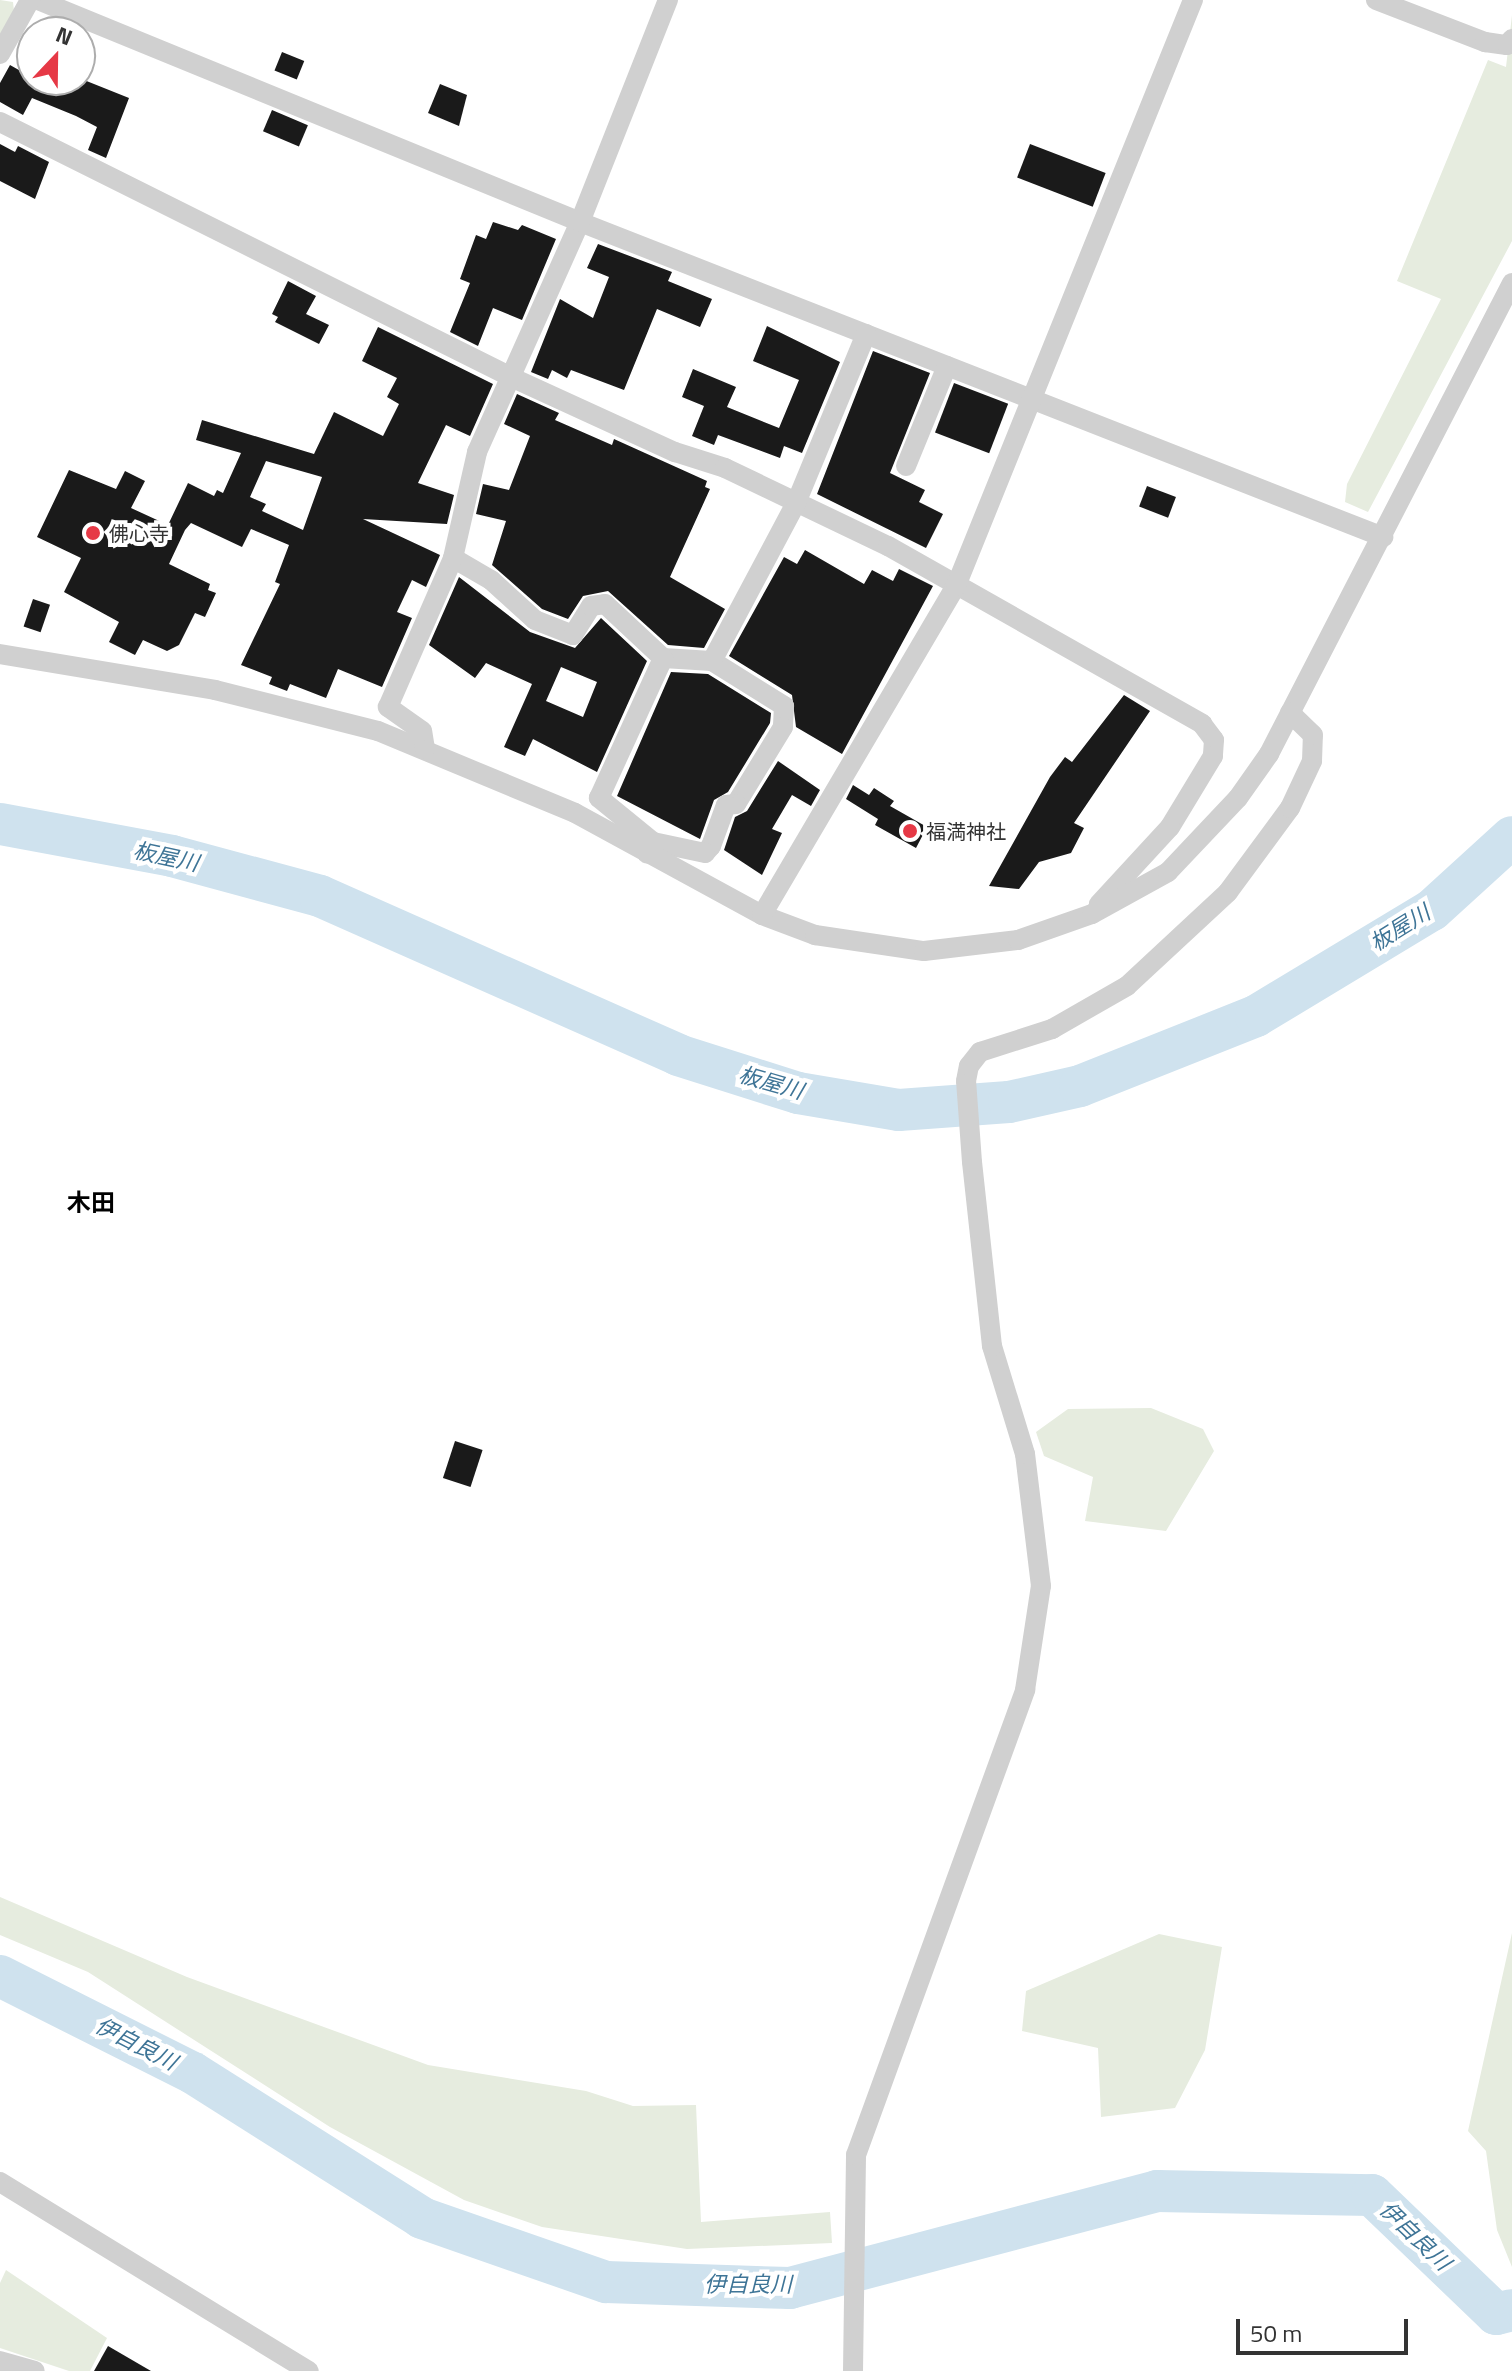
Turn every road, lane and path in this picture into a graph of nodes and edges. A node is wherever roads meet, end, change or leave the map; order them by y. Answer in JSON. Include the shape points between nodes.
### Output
{"nodes":[{"id":1,"x":30,"y":0,"type":"edge"},
{"id":2,"x":38,"y":0,"type":"edge"},
{"id":3,"x":668,"y":0,"type":"edge"},
{"id":4,"x":1193,"y":0,"type":"edge"},
{"id":5,"x":1376,"y":0,"type":"edge"},
{"id":6,"x":1512,"y":39,"type":"edge"},
{"id":7,"x":0,"y":54,"type":"edge"},
{"id":8,"x":0,"y":122,"type":"edge"},
{"id":9,"x":580,"y":222,"type":"junction"},
{"id":10,"x":1512,"y":283,"type":"edge"},
{"id":11,"x":866,"y":334,"type":"junction"},
{"id":12,"x":947,"y":366,"type":"junction"},
{"id":13,"x":513,"y":378,"type":"junction"},
{"id":14,"x":1032,"y":399,"type":"junction"},
{"id":15,"x":906,"y":466,"type":"dead end"},
{"id":16,"x":796,"y":503,"type":"junction"},
{"id":17,"x":1383,"y":537,"type":"junction"},
{"id":18,"x":453,"y":558,"type":"junction"},
{"id":19,"x":956,"y":586,"type":"junction"},
{"id":20,"x":0,"y":654,"type":"edge"},
{"id":21,"x":663,"y":658,"type":"junction"},
{"id":22,"x":712,"y":661,"type":"junction"},
{"id":23,"x":1290,"y":713,"type":"junction"},
{"id":24,"x":425,"y":749,"type":"junction"},
{"id":25,"x":650,"y":848,"type":"junction"},
{"id":26,"x":1092,"y":914,"type":"junction"},
{"id":27,"x":762,"y":915,"type":"junction"},
{"id":28,"x":0,"y":2182,"type":"edge"},
{"id":29,"x":0,"y":2361,"type":"edge"},
{"id":30,"x":35,"y":2371,"type":"edge"},
{"id":31,"x":309,"y":2371,"type":"edge"},
{"id":32,"x":853,"y":2371,"type":"edge"}],
"edges":[{"from":1,"to":7,"type":"street"},
{"from":2,"to":9,"type":"street"},
{"from":3,"to":9,"type":"street"},
{"from":4,"to":14,"type":"street"},
{"from":5,"to":6,"type":"street","via":[[1485,42],[1507,45]]},
{"from":8,"to":13,"type":"street"},
{"from":9,"to":11,"type":"street"},
{"from":9,"to":13,"type":"street"},
{"from":10,"to":17,"type":"street"},
{"from":11,"to":12,"type":"street"},
{"from":11,"to":16,"type":"street"},
{"from":12,"to":14,"type":"street"},
{"from":12,"to":15,"type":"street"},
{"from":13,"to":16,"type":"street"},
{"from":13,"to":18,"type":"street","via":[[477,452]]},
{"from":14,"to":17,"type":"street"},
{"from":14,"to":19,"type":"street"},
{"from":16,"to":19,"type":"street"},
{"from":16,"to":22,"type":"street"},
{"from":17,"to":23,"type":"street"},
{"from":18,"to":21,"type":"street","via":[[491,580],[535,620],[573,635],[591,606],[605,604]]},
{"from":18,"to":24,"type":"street","via":[[388,707],[422,731]]},
{"from":19,"to":26,"type":"street","via":[[1202,724],[1214,740],[1213,756],[1170,827]]},
{"from":19,"to":27,"type":"street"},
{"from":20,"to":24,"type":"street","via":[[215,690],[378,731]]},
{"from":21,"to":22,"type":"street"},
{"from":21,"to":25,"type":"street","via":[[599,798]]},
{"from":22,"to":25,"type":"street","via":[[784,706],[783,727],[736,804],[726,805],[705,853]]},
{"from":23,"to":26,"type":"street","via":[[1238,798],[1168,872]]},
{"from":23,"to":32,"type":"street","via":[[1313,735],[1312,761],[1290,808],[1228,892],[1127,986],[1052,1029],[980,1052],[966,1081],[992,1346],[1025,1454],[1041,1586],[1025,1690],[856,2155]]},
{"from":24,"to":25,"type":"street"},
{"from":25,"to":27,"type":"street"},
{"from":26,"to":27,"type":"street","via":[[1018,940],[959,951],[881,948],[815,935]]},
{"from":28,"to":31,"type":"street"},
{"from":29,"to":30,"type":"street"}]}
